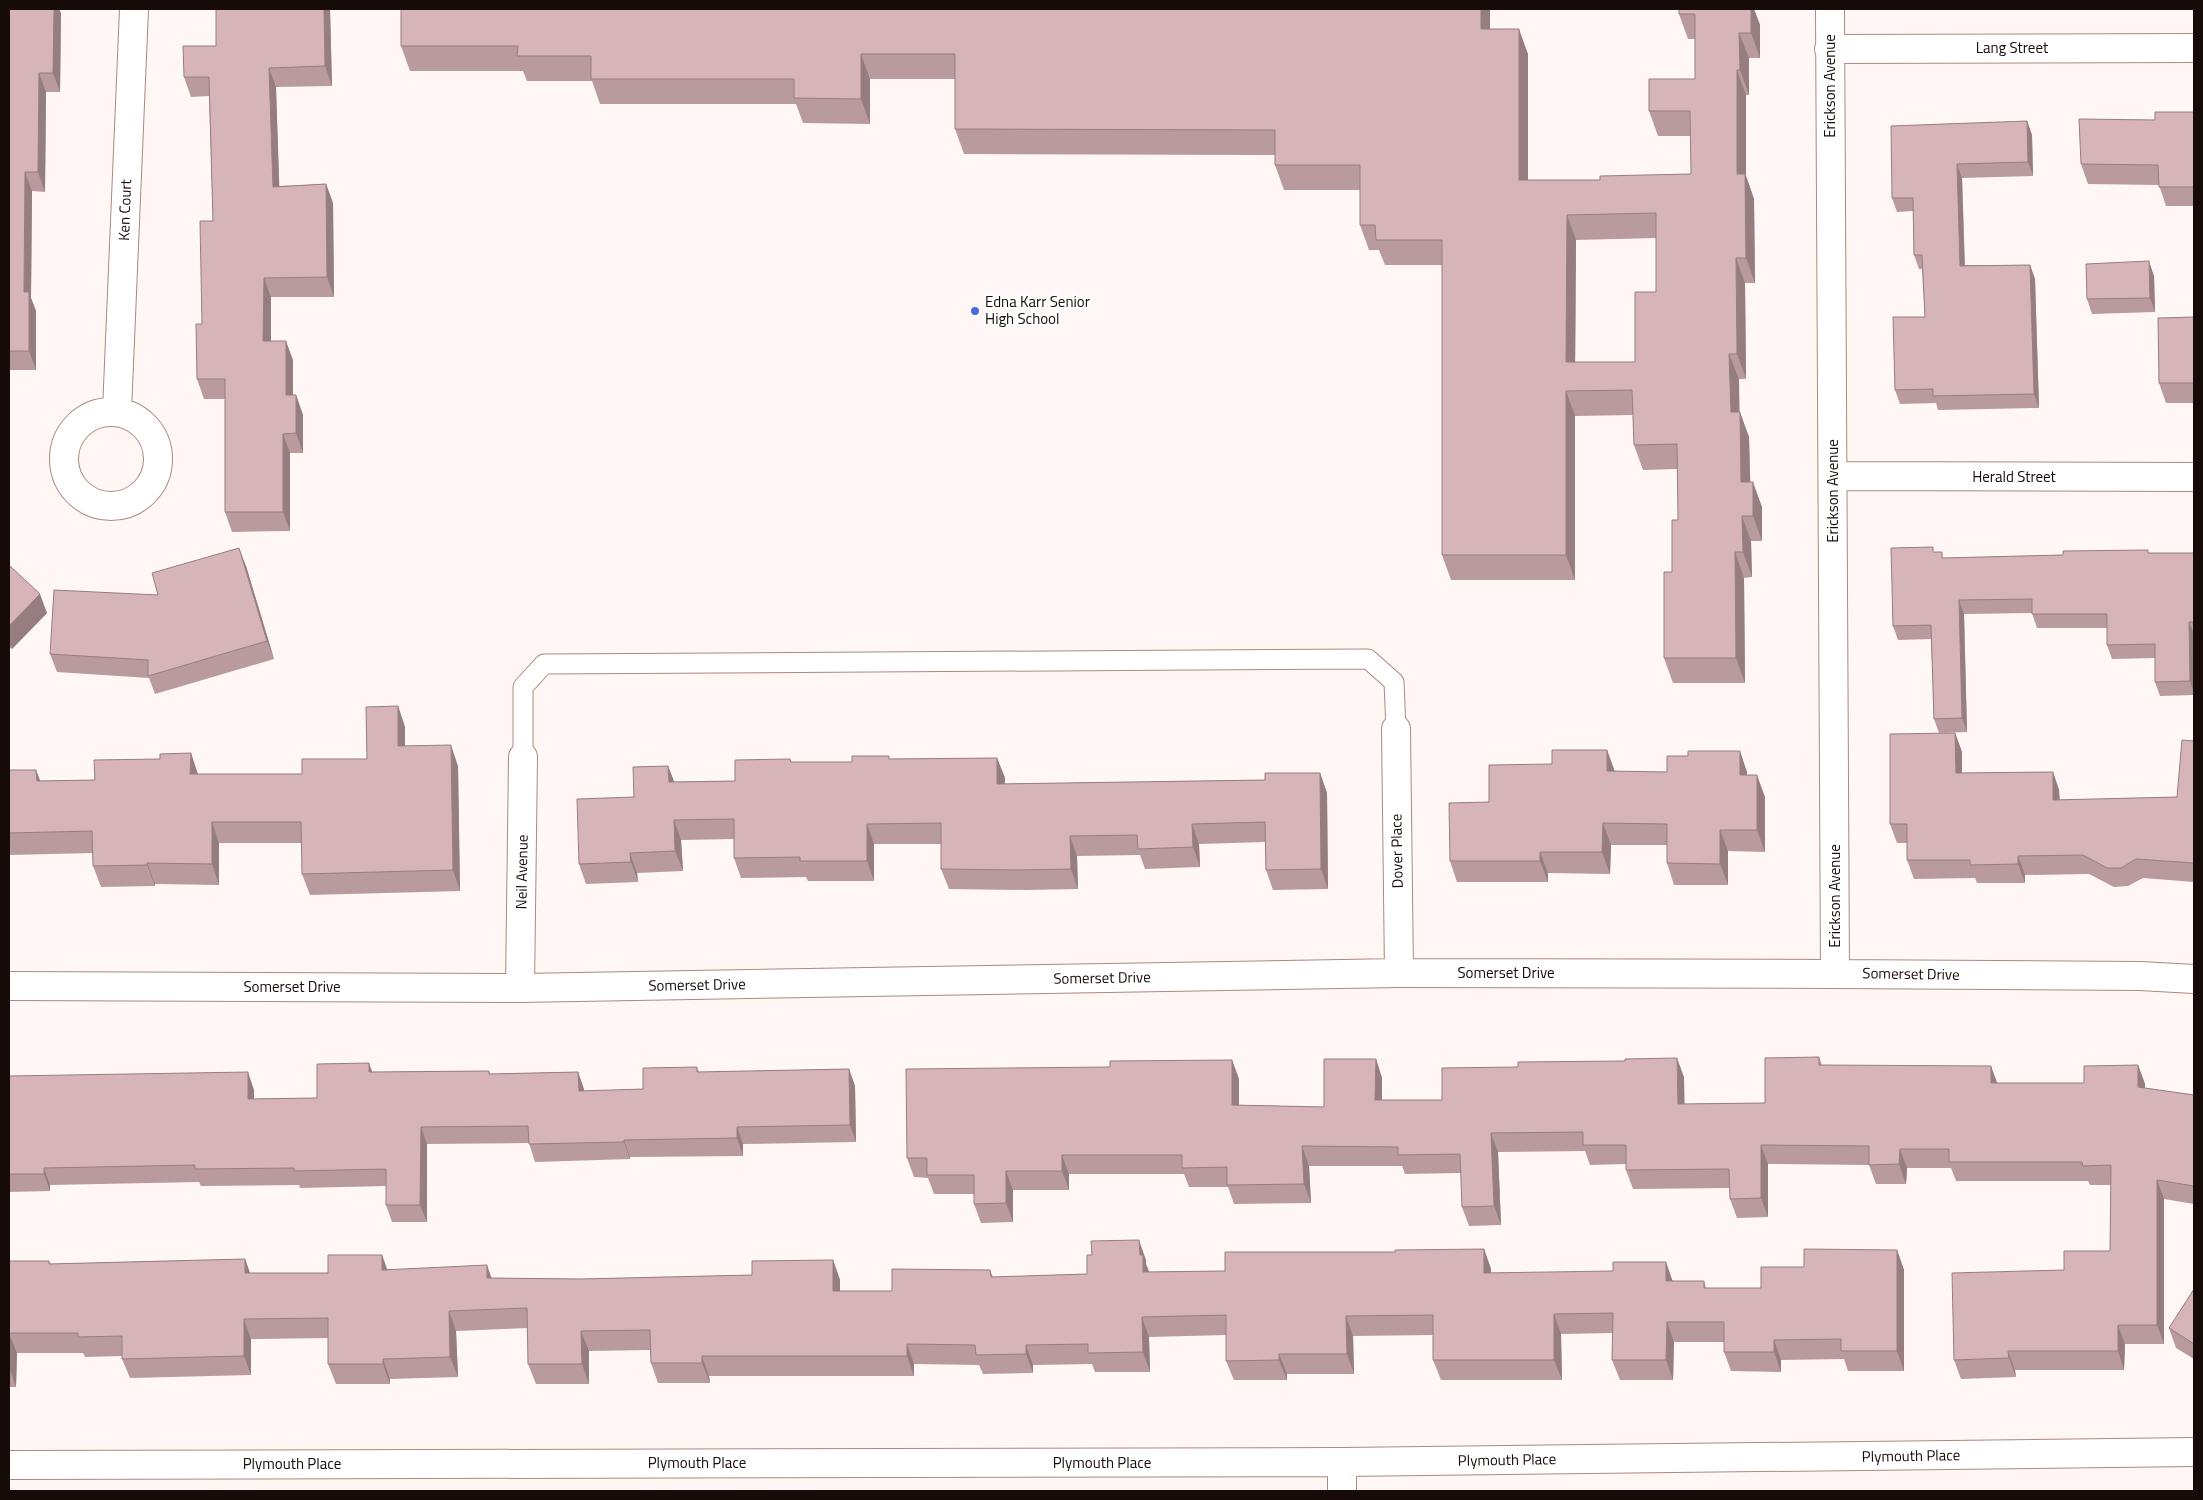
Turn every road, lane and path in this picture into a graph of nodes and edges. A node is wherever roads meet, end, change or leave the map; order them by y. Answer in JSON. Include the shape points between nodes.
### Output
{"nodes":[{"id":1,"x":134,"y":9,"type":"edge"},
{"id":2,"x":1830,"y":9,"type":"edge"},
{"id":3,"x":2194,"y":48,"type":"edge"},
{"id":4,"x":1829,"y":49,"type":"junction"},
{"id":5,"x":117,"y":412,"type":"dead end"},
{"id":6,"x":1833,"y":476,"type":"junction"},
{"id":7,"x":2194,"y":477,"type":"edge"},
{"id":8,"x":1396,"y":728,"type":"joint"},
{"id":9,"x":524,"y":757,"type":"joint"},
{"id":10,"x":1399,"y":973,"type":"junction"},
{"id":11,"x":1835,"y":974,"type":"junction"},
{"id":12,"x":2194,"y":979,"type":"edge"},
{"id":13,"x":9,"y":986,"type":"edge"},
{"id":14,"x":520,"y":988,"type":"junction"},
{"id":15,"x":2194,"y":1452,"type":"edge"},
{"id":16,"x":1342,"y":1462,"type":"junction"},
{"id":17,"x":9,"y":1465,"type":"edge"},
{"id":18,"x":1342,"y":1491,"type":"edge"}],
"edges":[{"from":1,"to":5,"type":"street","name":"Ken Court"},
{"from":2,"to":4,"type":"street","name":"Erickson Avenue"},
{"from":3,"to":4,"type":"street","name":"Lang Street"},
{"from":4,"to":6,"type":"street","name":"Erickson Avenue"},
{"from":6,"to":7,"type":"street","name":"Herald Street"},
{"from":6,"to":11,"type":"street","name":"Erickson Avenue"},
{"from":8,"to":9,"type":"lane","via":[[1394,682],[1368,658],[544,664],[523,687]]},
{"from":8,"to":10,"type":"street","name":"Dover Place"},
{"from":9,"to":14,"type":"street","name":"Neil Avenue"},
{"from":10,"to":11,"type":"street","name":"Somerset Drive"},
{"from":10,"to":14,"type":"street","name":"Somerset Drive"},
{"from":11,"to":12,"type":"street","name":"Somerset Drive"},
{"from":13,"to":14,"type":"street","name":"Somerset Drive"},
{"from":15,"to":16,"type":"street","name":"Plymouth Place"},
{"from":16,"to":17,"type":"street","name":"Plymouth Place"},
{"from":16,"to":18,"type":"street"}]}
